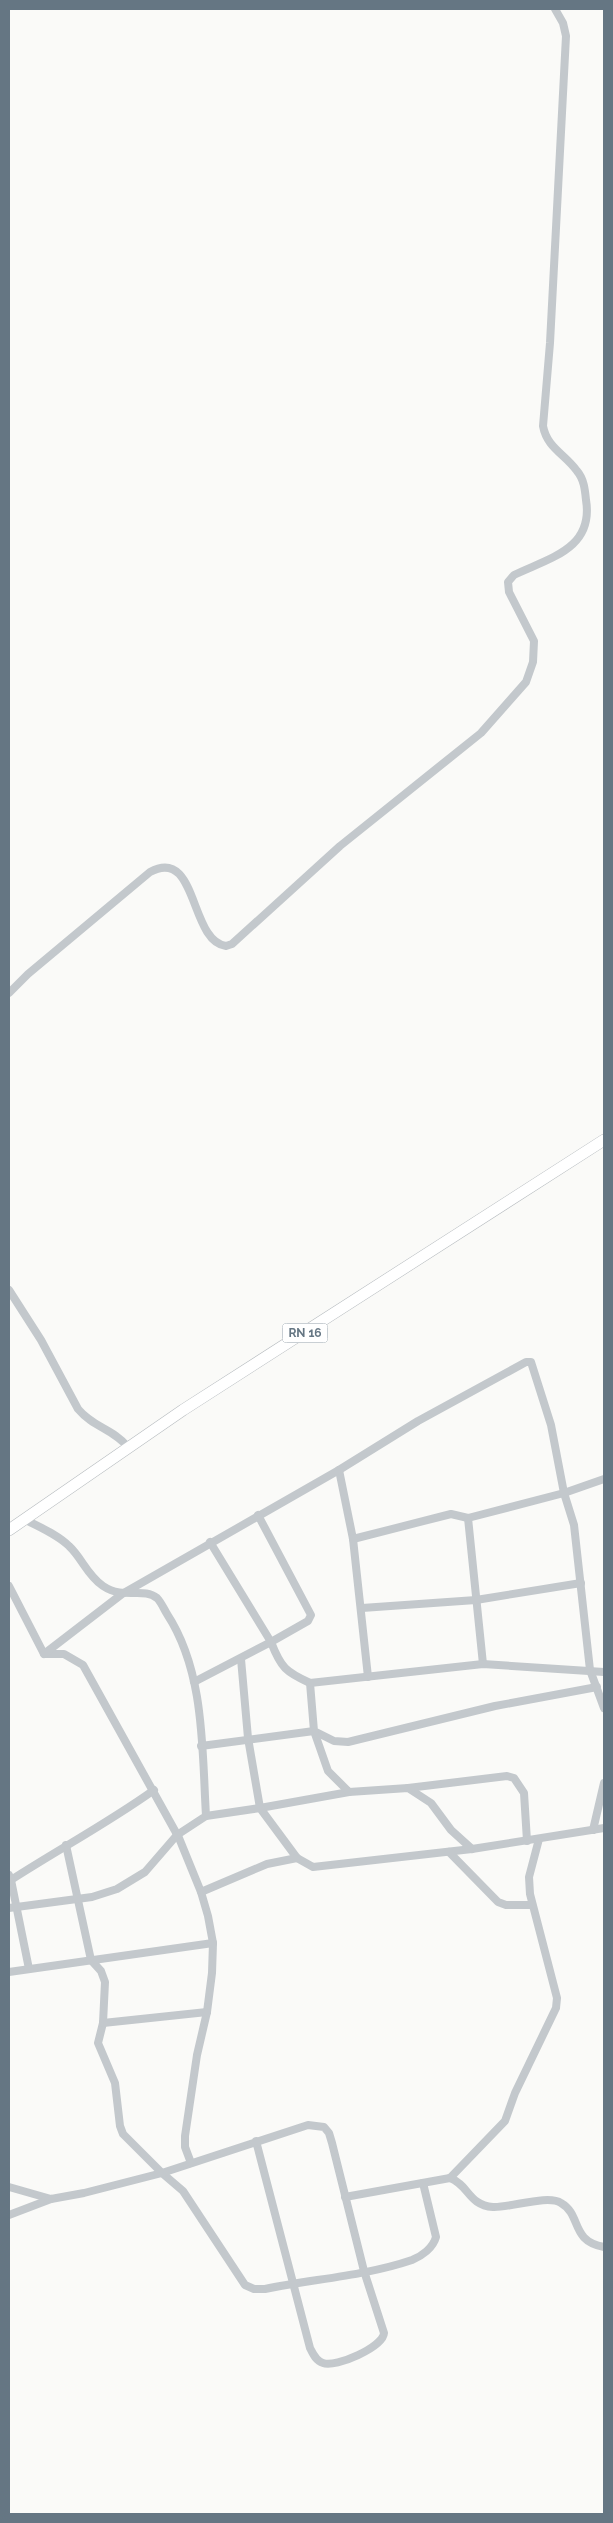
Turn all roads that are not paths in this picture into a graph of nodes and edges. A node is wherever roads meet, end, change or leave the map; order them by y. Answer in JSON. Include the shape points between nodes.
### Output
{"nodes":[{"id":1,"x":555,"y":9,"type":"edge"},
{"id":2,"x":9,"y":993,"type":"edge"},
{"id":3,"x":604,"y":1140,"type":"edge"},
{"id":4,"x":9,"y":1290,"type":"edge"},
{"id":5,"x":128,"y":1447,"type":"junction"},
{"id":6,"x":339,"y":1470,"type":"junction"},
{"id":7,"x":604,"y":1478,"type":"edge"},
{"id":8,"x":564,"y":1493,"type":"junction"},
{"id":9,"x":258,"y":1515,"type":"junction"},
{"id":10,"x":468,"y":1518,"type":"junction"},
{"id":11,"x":24,"y":1519,"type":"junction"},
{"id":12,"x":9,"y":1530,"type":"edge"},
{"id":13,"x":353,"y":1539,"type":"junction"},
{"id":14,"x":210,"y":1542,"type":"junction"},
{"id":15,"x":581,"y":1583,"type":"junction"},
{"id":16,"x":9,"y":1586,"type":"edge"},
{"id":17,"x":122,"y":1594,"type":"junction"},
{"id":18,"x":476,"y":1600,"type":"junction"},
{"id":19,"x":362,"y":1608,"type":"junction"},
{"id":20,"x":271,"y":1642,"type":"junction"},
{"id":21,"x":44,"y":1654,"type":"junction"},
{"id":22,"x":241,"y":1659,"type":"junction"},
{"id":23,"x":483,"y":1664,"type":"junction"},
{"id":24,"x":590,"y":1670,"type":"junction"},
{"id":25,"x":604,"y":1672,"type":"edge"},
{"id":26,"x":368,"y":1677,"type":"junction"},
{"id":27,"x":194,"y":1682,"type":"junction"},
{"id":28,"x":310,"y":1683,"type":"junction"},
{"id":29,"x":597,"y":1687,"type":"junction"},
{"id":30,"x":604,"y":1708,"type":"edge"},
{"id":31,"x":314,"y":1731,"type":"junction"},
{"id":32,"x":248,"y":1738,"type":"junction"},
{"id":33,"x":201,"y":1746,"type":"junction"},
{"id":34,"x":604,"y":1783,"type":"edge"},
{"id":35,"x":408,"y":1788,"type":"junction"},
{"id":36,"x":154,"y":1790,"type":"junction"},
{"id":37,"x":349,"y":1792,"type":"junction"},
{"id":38,"x":260,"y":1808,"type":"junction"},
{"id":39,"x":206,"y":1816,"type":"junction"},
{"id":40,"x":604,"y":1828,"type":"edge"},
{"id":41,"x":593,"y":1830,"type":"junction"},
{"id":42,"x":177,"y":1835,"type":"junction"},
{"id":43,"x":539,"y":1839,"type":"junction"},
{"id":44,"x":527,"y":1841,"type":"junction"},
{"id":45,"x":66,"y":1845,"type":"junction"},
{"id":46,"x":472,"y":1849,"type":"junction"},
{"id":47,"x":449,"y":1852,"type":"junction"},
{"id":48,"x":297,"y":1858,"type":"junction"},
{"id":49,"x":10,"y":1877,"type":"edge"},
{"id":50,"x":201,"y":1892,"type":"junction"},
{"id":51,"x":77,"y":1899,"type":"junction"},
{"id":52,"x":531,"y":1905,"type":"junction"},
{"id":53,"x":13,"y":1908,"type":"edge"},
{"id":54,"x":213,"y":1943,"type":"junction"},
{"id":55,"x":91,"y":1960,"type":"junction"},
{"id":56,"x":29,"y":1969,"type":"junction"},
{"id":57,"x":9,"y":1972,"type":"edge"},
{"id":58,"x":207,"y":2012,"type":"junction"},
{"id":59,"x":102,"y":2023,"type":"junction"},
{"id":60,"x":256,"y":2141,"type":"junction"},
{"id":61,"x":191,"y":2163,"type":"junction"},
{"id":62,"x":162,"y":2173,"type":"junction"},
{"id":63,"x":450,"y":2178,"type":"junction"},
{"id":64,"x":423,"y":2183,"type":"junction"},
{"id":65,"x":9,"y":2187,"type":"edge"},
{"id":66,"x":345,"y":2197,"type":"junction"},
{"id":67,"x":51,"y":2199,"type":"junction"},
{"id":68,"x":9,"y":2215,"type":"edge"},
{"id":69,"x":604,"y":2247,"type":"edge"},
{"id":70,"x":364,"y":2271,"type":"junction"},
{"id":71,"x":293,"y":2283,"type":"junction"}],
"edges":[{"from":1,"to":2,"type":"street","via":[[566,36],[543,426],[555,451],[578,471],[584,484],[587,506],[586,525],[576,544],[514,575],[508,582],[509,592],[534,641],[526,682],[480,733],[340,846],[232,944],[226,946],[214,942],[178,871],[171,867],[157,868]]},
{"from":3,"to":5,"type":"main road","number":"RN 16"},
{"from":4,"to":5,"type":"street","via":[[41,1340],[78,1409],[86,1419],[118,1435]]},
{"from":5,"to":11,"type":"main road","number":"RN 16"},
{"from":6,"to":8,"type":"street","via":[[418,1421],[531,1362],[551,1425]]},
{"from":6,"to":9,"type":"street"},
{"from":6,"to":13,"type":"street"},
{"from":7,"to":8,"type":"street"},
{"from":8,"to":10,"type":"street"},
{"from":8,"to":15,"type":"street","via":[[575,1532]]},
{"from":9,"to":14,"type":"street"},
{"from":9,"to":20,"type":"street","via":[[312,1615]]},
{"from":10,"to":13,"type":"street","via":[[451,1514]]},
{"from":10,"to":18,"type":"street"},
{"from":11,"to":12,"type":"main road","number":"RN 16"},
{"from":11,"to":17,"type":"street","via":[[56,1535],[70,1547],[88,1573],[104,1587]]},
{"from":13,"to":19,"type":"street"},
{"from":14,"to":17,"type":"street"},
{"from":14,"to":20,"type":"street"},
{"from":15,"to":18,"type":"street"},
{"from":15,"to":24,"type":"street"},
{"from":16,"to":21,"type":"street"},
{"from":17,"to":21,"type":"street"},
{"from":17,"to":27,"type":"street","via":[[148,1593],[158,1599],[177,1628]]},
{"from":18,"to":19,"type":"street"},
{"from":18,"to":23,"type":"street"},
{"from":19,"to":26,"type":"street"},
{"from":20,"to":22,"type":"street"},
{"from":20,"to":28,"type":"street","via":[[285,1670]]},
{"from":21,"to":36,"type":"street","via":[[64,1654],[83,1665]]},
{"from":22,"to":27,"type":"street"},
{"from":22,"to":32,"type":"street"},
{"from":23,"to":24,"type":"street"},
{"from":23,"to":26,"type":"street"},
{"from":24,"to":25,"type":"street"},
{"from":24,"to":29,"type":"street"},
{"from":26,"to":28,"type":"street"},
{"from":27,"to":33,"type":"street"},
{"from":28,"to":31,"type":"street"},
{"from":29,"to":30,"type":"street"},
{"from":29,"to":31,"type":"street","via":[[495,1706],[348,1742],[334,1741]]},
{"from":31,"to":32,"type":"street"},
{"from":31,"to":37,"type":"street","via":[[328,1771]]},
{"from":32,"to":33,"type":"street"},
{"from":32,"to":38,"type":"street"},
{"from":33,"to":39,"type":"street"},
{"from":34,"to":41,"type":"street"},
{"from":35,"to":37,"type":"street"},
{"from":35,"to":44,"type":"street","via":[[507,1776],[514,1778],[524,1793]]},
{"from":35,"to":46,"type":"street","via":[[431,1803],[451,1830]]},
{"from":36,"to":42,"type":"street"},
{"from":36,"to":45,"type":"street","via":[[127,1811]]},
{"from":37,"to":38,"type":"street"},
{"from":38,"to":39,"type":"street"},
{"from":38,"to":48,"type":"street"},
{"from":39,"to":42,"type":"street"},
{"from":40,"to":41,"type":"street"},
{"from":41,"to":43,"type":"street"},
{"from":42,"to":50,"type":"street"},
{"from":42,"to":51,"type":"street","via":[[131,1882],[106,1893]]},
{"from":43,"to":44,"type":"street"},
{"from":43,"to":52,"type":"street","via":[[529,1877]]},
{"from":44,"to":46,"type":"street"},
{"from":45,"to":49,"type":"street"},
{"from":45,"to":51,"type":"street"},
{"from":46,"to":47,"type":"street"},
{"from":47,"to":48,"type":"street","via":[[313,1867]]},
{"from":47,"to":52,"type":"street","via":[[498,1902]]},
{"from":48,"to":50,"type":"street","via":[[266,1864]]},
{"from":49,"to":53,"type":"street"},
{"from":50,"to":54,"type":"street"},
{"from":51,"to":53,"type":"street"},
{"from":51,"to":55,"type":"street"},
{"from":52,"to":63,"type":"street","via":[[557,1998],[556,2008],[505,2121]]},
{"from":53,"to":56,"type":"street"},
{"from":54,"to":55,"type":"street"},
{"from":54,"to":58,"type":"street"},
{"from":55,"to":56,"type":"street"},
{"from":55,"to":59,"type":"street","via":[[101,1971],[105,1982]]},
{"from":56,"to":57,"type":"street"},
{"from":58,"to":59,"type":"street"},
{"from":58,"to":61,"type":"street","via":[[185,2136]]},
{"from":59,"to":62,"type":"street","via":[[99,2047],[115,2083],[120,2126],[129,2143]]},
{"from":60,"to":61,"type":"street"},
{"from":60,"to":66,"type":"street","via":[[299,2127],[324,2127],[329,2132]]},
{"from":60,"to":71,"type":"street"},
{"from":61,"to":62,"type":"street"},
{"from":62,"to":67,"type":"street"},
{"from":62,"to":71,"type":"street","via":[[187,2195],[245,2286],[254,2289]]},
{"from":63,"to":64,"type":"street"},
{"from":63,"to":69,"type":"street","via":[[480,2205],[494,2207],[552,2200],[561,2203],[569,2211],[583,2238],[595,2246]]},
{"from":64,"to":66,"type":"street"},
{"from":64,"to":70,"type":"street","via":[[436,2232],[435,2242],[412,2260]]},
{"from":65,"to":67,"type":"street"},
{"from":66,"to":70,"type":"street"},
{"from":67,"to":68,"type":"street"},
{"from":70,"to":71,"type":"street"},
{"from":70,"to":71,"type":"street","via":[[384,2336],[370,2349],[335,2364],[320,2362],[313,2354]]}]}
